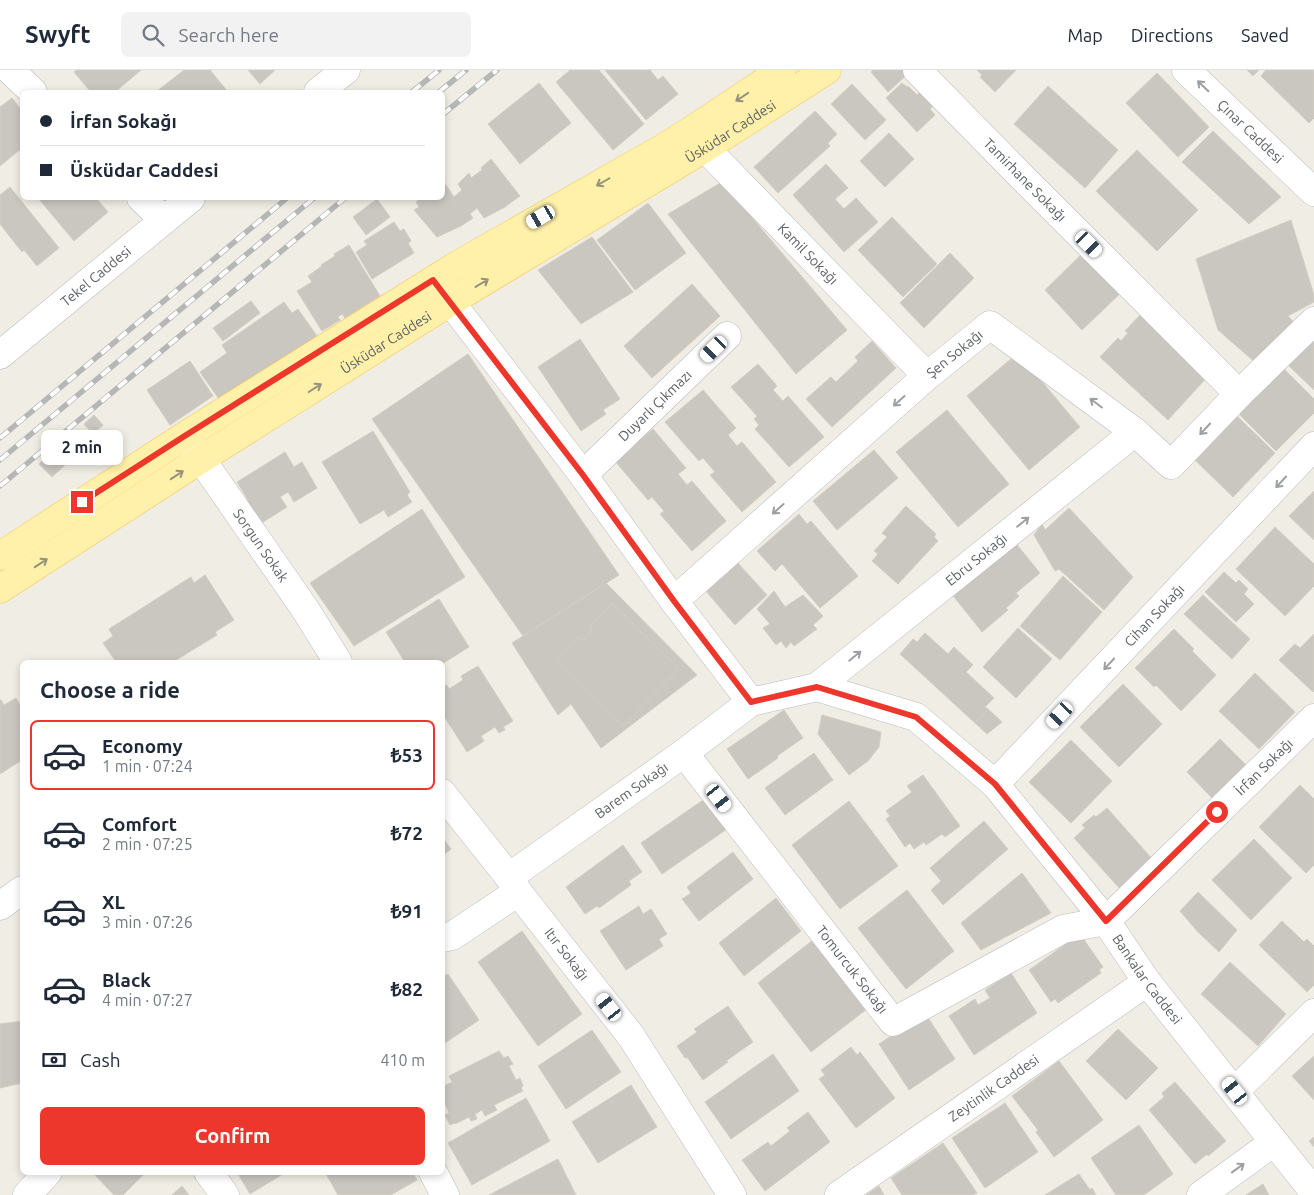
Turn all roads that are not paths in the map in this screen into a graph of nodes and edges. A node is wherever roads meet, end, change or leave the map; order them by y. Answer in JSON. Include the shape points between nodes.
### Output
{"nodes":[{"id":1,"x":10,"y":70,"type":"edge"},
{"id":2,"x":346,"y":70,"type":"edge"},
{"id":3,"x":782,"y":70,"type":"edge"},
{"id":4,"x":827,"y":70,"type":"edge"},
{"id":5,"x":918,"y":70,"type":"edge"},
{"id":6,"x":1186,"y":70,"type":"edge"},
{"id":7,"x":31,"y":90,"type":"edge"},
{"id":8,"x":321,"y":90,"type":"edge"},
{"id":9,"x":699,"y":139,"type":"junction"},
{"id":10,"x":1314,"y":192,"type":"edge"},
{"id":11,"x":143,"y":200,"type":"edge"},
{"id":12,"x":189,"y":200,"type":"edge"},
{"id":13,"x":164,"y":220,"type":"junction"},
{"id":14,"x":433,"y":280,"type":"junction"},
{"id":15,"x":450,"y":302,"type":"junction"},
{"id":16,"x":1314,"y":321,"type":"edge"},
{"id":17,"x":727,"y":336,"type":"dead end"},
{"id":18,"x":0,"y":355,"type":"edge"},
{"id":19,"x":927,"y":376,"type":"junction"},
{"id":20,"x":1239,"y":394,"type":"junction"},
{"id":21,"x":1135,"y":432,"type":"junction"},
{"id":22,"x":183,"y":437,"type":"junction"},
{"id":23,"x":1314,"y":446,"type":"edge"},
{"id":24,"x":201,"y":459,"type":"junction"},
{"id":25,"x":583,"y":475,"type":"junction"},
{"id":26,"x":0,"y":556,"type":"edge"},
{"id":27,"x":0,"y":589,"type":"edge"},
{"id":28,"x":674,"y":601,"type":"junction"},
{"id":29,"x":332,"y":660,"type":"edge"},
{"id":30,"x":817,"y":687,"type":"junction"},
{"id":31,"x":751,"y":702,"type":"junction"},
{"id":32,"x":1314,"y":718,"type":"edge"},
{"id":33,"x":684,"y":753,"type":"junction"},
{"id":34,"x":995,"y":784,"type":"junction"},
{"id":35,"x":445,"y":797,"type":"edge"},
{"id":36,"x":514,"y":884,"type":"junction"},
{"id":37,"x":20,"y":891,"type":"edge"},
{"id":38,"x":0,"y":906,"type":"edge"},
{"id":39,"x":1106,"y":921,"type":"junction"},
{"id":40,"x":445,"y":937,"type":"edge"},
{"id":41,"x":1147,"y":982,"type":"junction"},
{"id":42,"x":1314,"y":1013,"type":"edge"},
{"id":43,"x":1235,"y":1091,"type":"junction"},
{"id":44,"x":1274,"y":1142,"type":"junction"},
{"id":45,"x":45,"y":1175,"type":"edge"},
{"id":46,"x":210,"y":1175,"type":"edge"},
{"id":47,"x":435,"y":1175,"type":"edge"},
{"id":48,"x":1314,"y":1192,"type":"edge"},
{"id":49,"x":27,"y":1195,"type":"edge"},
{"id":50,"x":225,"y":1195,"type":"edge"},
{"id":51,"x":446,"y":1195,"type":"edge"},
{"id":52,"x":732,"y":1195,"type":"edge"},
{"id":53,"x":839,"y":1195,"type":"edge"},
{"id":54,"x":1201,"y":1195,"type":"edge"}],
"edges":[{"from":1,"to":7,"type":"street"},
{"from":2,"to":8,"type":"street"},
{"from":3,"to":9,"type":"main road","name":"Üsküdar Caddesi","one_way":true},
{"from":4,"to":9,"type":"main road","name":"Üsküdar Caddesi"},
{"from":5,"to":20,"type":"street","name":"Tamirhane Sokağı"},
{"from":10,"to":6,"type":"street","name":"Çınar Caddesi","one_way":true},
{"from":9,"to":14,"type":"main road","name":"Üsküdar Caddesi","one_way":true,"via":[[654,153]]},
{"from":15,"to":9,"type":"main road","name":"Üsküdar Caddesi","one_way":true},
{"from":9,"to":19,"type":"street","name":"Kamil Sokağı"},
{"from":11,"to":13,"type":"street"},
{"from":12,"to":13,"type":"street","name":"Tekel Caddesi"},
{"from":13,"to":18,"type":"street","name":"Tekel Caddesi"},
{"from":14,"to":15,"type":"street"},
{"from":14,"to":22,"type":"main road","name":"Üsküdar Caddesi"},
{"from":24,"to":15,"type":"main road","name":"Üsküdar Caddesi","one_way":true},
{"from":15,"to":25,"type":"street"},
{"from":16,"to":20,"type":"street"},
{"from":17,"to":25,"type":"street","name":"Duyarlı Çıkmazı"},
{"from":21,"to":19,"type":"street","name":"Şen Sokağı","one_way":true,"via":[[990,325]]},
{"from":19,"to":28,"type":"street","name":"Şen Sokağı","one_way":true},
{"from":20,"to":21,"type":"street","name":"Şen Sokağı","one_way":true,"via":[[1171,465]]},
{"from":30,"to":21,"type":"street","name":"Ebru Sokağı","one_way":true},
{"from":22,"to":24,"type":"street","name":"Sorgun Sokak"},
{"from":22,"to":26,"type":"main road","name":"Üsküdar Caddesi"},
{"from":23,"to":34,"type":"street","name":"Cihan Sokağı","one_way":true},
{"from":27,"to":24,"type":"main road","name":"Üsküdar Caddesi","one_way":true},
{"from":24,"to":29,"type":"street","name":"Sorgun Sokak","via":[[305,609]]},
{"from":25,"to":28,"type":"street"},
{"from":28,"to":31,"type":"street"},
{"from":30,"to":31,"type":"street","name":"Bankalar Caddesi"},
{"from":30,"to":34,"type":"street","name":"Bankalar Caddesi","via":[[916,717]]},
{"from":31,"to":33,"type":"street","name":"Barem Sokağı"},
{"from":32,"to":39,"type":"street","name":"İrfan Sokağı"},
{"from":33,"to":36,"type":"street","name":"Barem Sokağı"},
{"from":33,"to":39,"type":"street","name":"Tomurcuk Sokağı","via":[[893,1022],[1063,929]]},
{"from":34,"to":39,"type":"street","name":"Bankalar Caddesi"},
{"from":35,"to":36,"type":"street","name":"Itır Sokağı"},
{"from":36,"to":40,"type":"street","name":"Barem Sokağı","via":[[452,936]]},
{"from":36,"to":52,"type":"street","name":"Itır Sokağı","via":[[631,1036]]},
{"from":37,"to":38,"type":"street"},
{"from":39,"to":41,"type":"street","name":"Bankalar Caddesi"},
{"from":41,"to":43,"type":"street","name":"Bankalar Caddesi"},
{"from":41,"to":53,"type":"street","name":"Zeytinlik Caddesi"},
{"from":42,"to":43,"type":"street"},
{"from":43,"to":44,"type":"street","name":"Bankalar Caddesi"},
{"from":44,"to":48,"type":"street","name":"Bankalar Caddesi"},
{"from":54,"to":44,"type":"street","one_way":true},
{"from":45,"to":49,"type":"street"},
{"from":46,"to":50,"type":"street"},
{"from":47,"to":51,"type":"street"}]}
